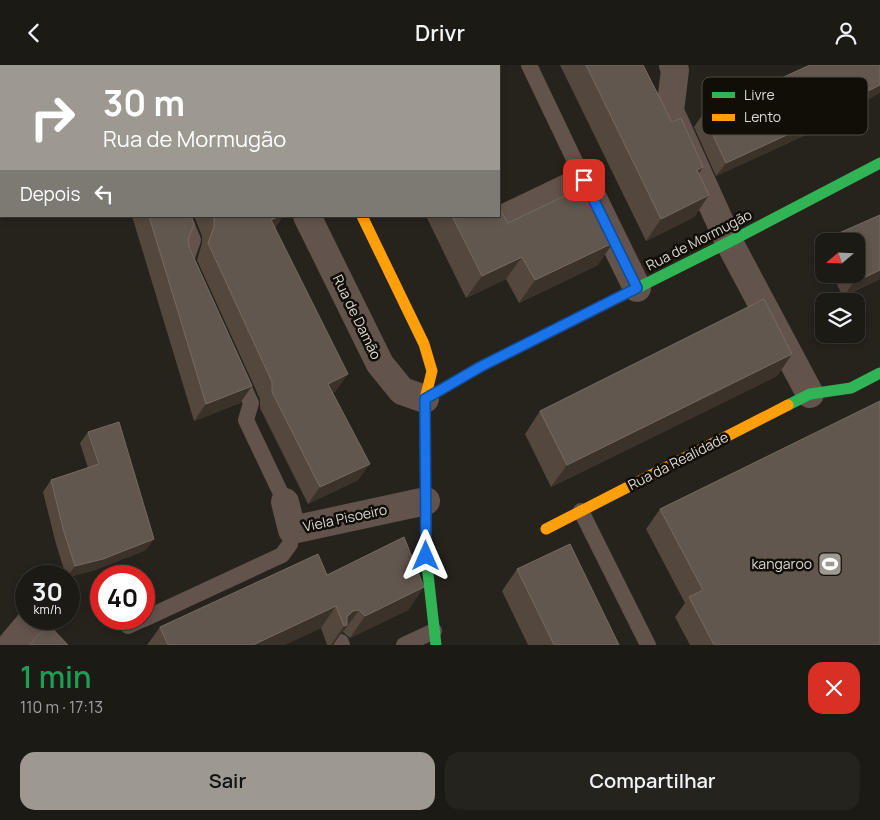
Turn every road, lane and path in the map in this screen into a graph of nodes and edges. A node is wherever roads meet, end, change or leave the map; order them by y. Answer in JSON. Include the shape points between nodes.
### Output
{"nodes":[{"id":1,"x":529,"y":65,"type":"edge"},
{"id":2,"x":673,"y":65,"type":"edge"},
{"id":3,"x":880,"y":163,"type":"edge"},
{"id":4,"x":584,"y":180,"type":"junction"},
{"id":5,"x":183,"y":217,"type":"edge"},
{"id":6,"x":307,"y":217,"type":"edge"},
{"id":7,"x":362,"y":217,"type":"edge"},
{"id":8,"x":494,"y":217,"type":"edge"},
{"id":9,"x":729,"y":242,"type":"junction"},
{"id":10,"x":198,"y":287,"type":"edge"},
{"id":11,"x":637,"y":288,"type":"junction"},
{"id":12,"x":230,"y":358,"type":"edge"},
{"id":13,"x":880,"y":373,"type":"edge"},
{"id":14,"x":810,"y":394,"type":"junction"},
{"id":15,"x":425,"y":399,"type":"junction"},
{"id":16,"x":426,"y":501,"type":"junction"},
{"id":17,"x":285,"y":502,"type":"joint"},
{"id":18,"x":581,"y":511,"type":"junction"},
{"id":19,"x":546,"y":529,"type":"dead end"},
{"id":20,"x":292,"y":530,"type":"junction"},
{"id":21,"x":155,"y":614,"type":"edge"},
{"id":22,"x":23,"y":630,"type":"edge"},
{"id":23,"x":435,"y":638,"type":"edge"},
{"id":24,"x":10,"y":645,"type":"edge"},
{"id":25,"x":404,"y":645,"type":"edge"},
{"id":26,"x":648,"y":645,"type":"edge"}],
"edges":[{"from":1,"to":4,"type":"lane"},
{"from":2,"to":9,"type":"street","via":[[670,111]]},
{"from":3,"to":9,"type":"street","name":"Rua de Mormugão"},
{"from":4,"to":8,"type":"street","via":[[496,222]]},
{"from":4,"to":11,"type":"street"},
{"from":5,"to":10,"type":"lane","via":[[194,240],[186,261]]},
{"from":6,"to":15,"type":"street","name":"Rua de Damão","via":[[380,364],[402,391]]},
{"from":7,"to":15,"type":"street","via":[[424,344],[432,371]]},
{"from":9,"to":11,"type":"street","name":"Rua de Mormugão"},
{"from":9,"to":14,"type":"street"},
{"from":11,"to":15,"type":"street","name":"Rua de Mormugão","via":[[480,367]]},
{"from":12,"to":17,"type":"lane","via":[[250,403],[246,421]]},
{"from":13,"to":14,"type":"street","name":"Rua da Realidade","via":[[851,388]]},
{"from":14,"to":18,"type":"street","name":"Rua da Realidade"},
{"from":15,"to":16,"type":"street"},
{"from":16,"to":20,"type":"street","name":"Viela Pisoeiro"},
{"from":16,"to":23,"type":"street","via":[[426,556]]},
{"from":17,"to":20,"type":"street","name":"Viela Pisoeiro"},
{"from":18,"to":19,"type":"street","name":"Rua da Realidade"},
{"from":18,"to":26,"type":"lane"},
{"from":20,"to":21,"type":"lane","via":[[290,545],[282,555]]},
{"from":22,"to":24,"type":"street"},
{"from":23,"to":25,"type":"lane"}]}
